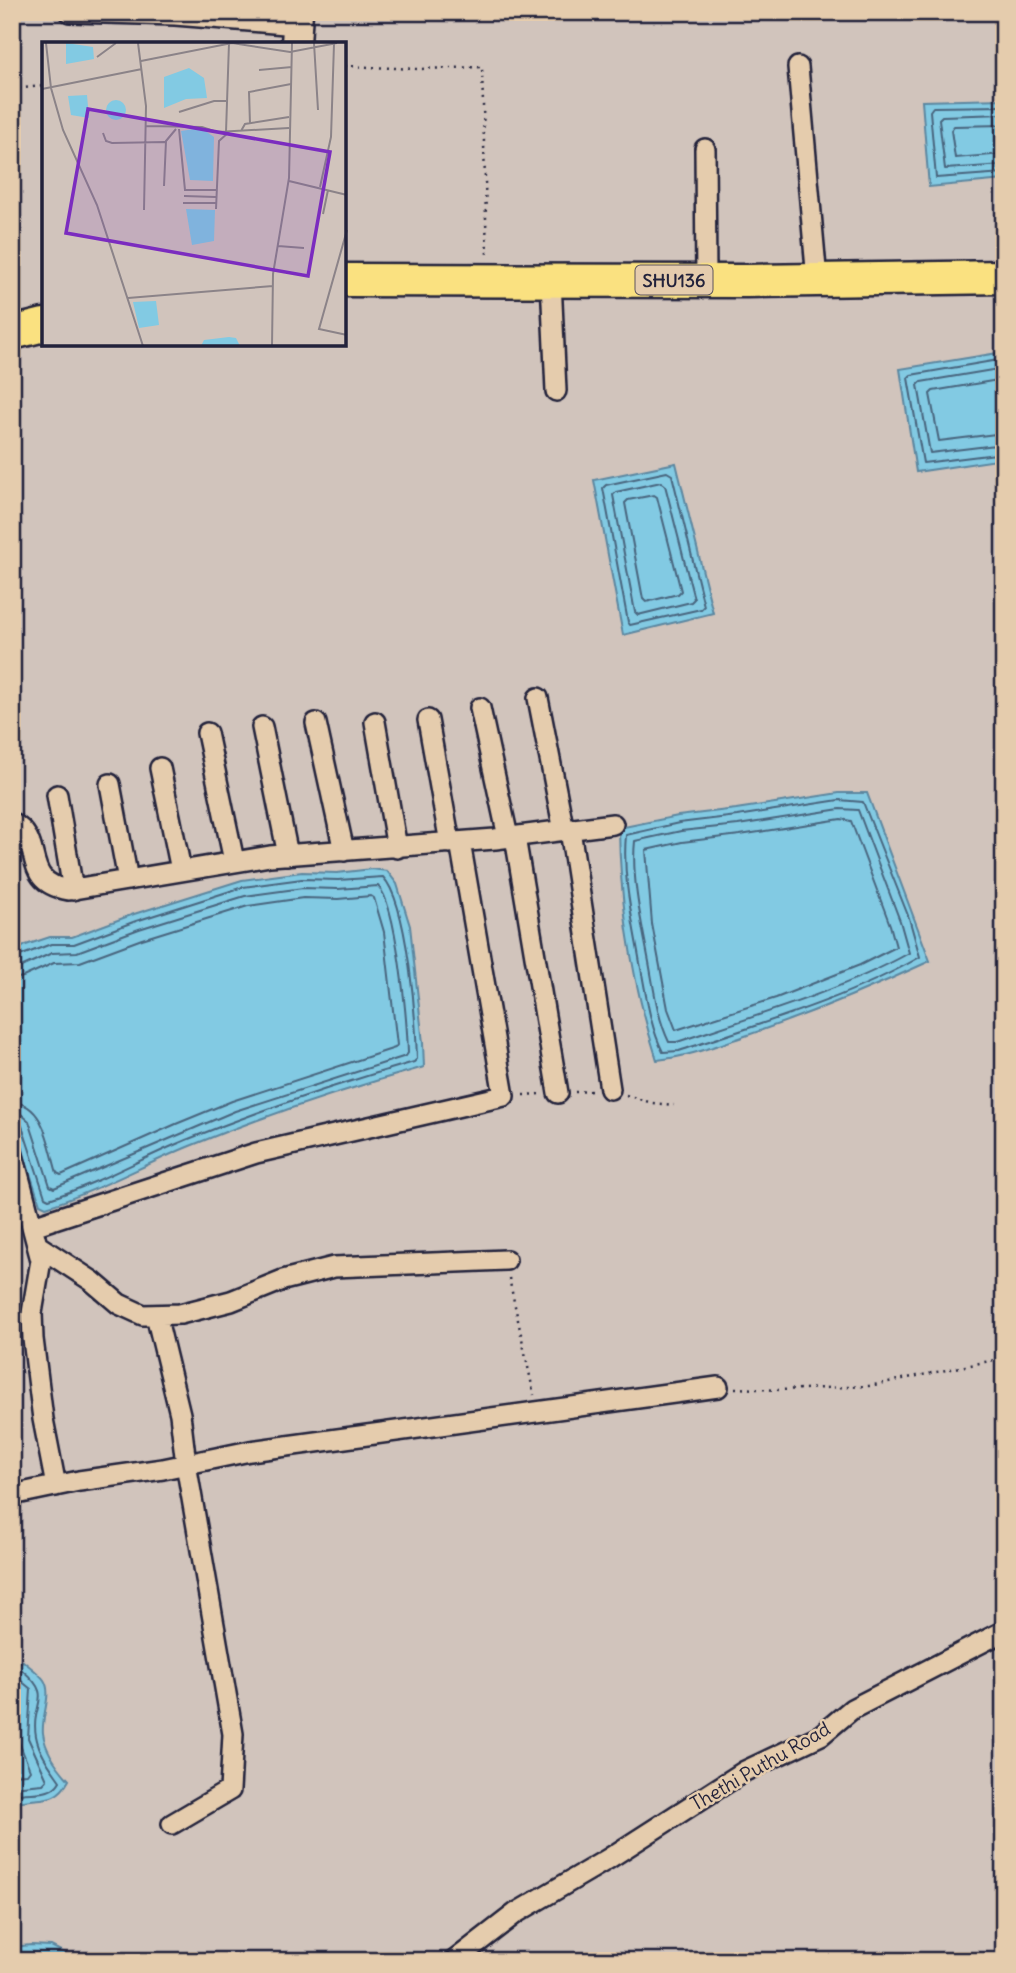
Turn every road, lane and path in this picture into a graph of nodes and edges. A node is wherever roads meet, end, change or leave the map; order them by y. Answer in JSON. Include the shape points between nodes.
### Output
{"nodes":[{"id":1,"x":70,"y":12,"type":"edge"},
{"id":2,"x":297,"y":27,"type":"edge"},
{"id":3,"x":346,"y":66,"type":"edge"},
{"id":4,"x":798,"y":67,"type":"dead end"},
{"id":5,"x":42,"y":86,"type":"edge"},
{"id":6,"x":12,"y":89,"type":"edge"},
{"id":7,"x":705,"y":149,"type":"dead end"},
{"id":8,"x":1004,"y":277,"type":"edge"},
{"id":9,"x":346,"y":280,"type":"edge"},
{"id":10,"x":551,"y":280,"type":"junction"},
{"id":11,"x":817,"y":280,"type":"junction"},
{"id":12,"x":487,"y":281,"type":"junction"},
{"id":13,"x":706,"y":281,"type":"junction"},
{"id":14,"x":42,"y":325,"type":"edge"},
{"id":15,"x":12,"y":332,"type":"edge"},
{"id":16,"x":556,"y":391,"type":"dead end"},
{"id":17,"x":538,"y":698,"type":"dead end"},
{"id":18,"x":480,"y":708,"type":"dead end"},
{"id":19,"x":428,"y":720,"type":"dead end"},
{"id":20,"x":375,"y":722,"type":"dead end"},
{"id":21,"x":316,"y":723,"type":"dead end"},
{"id":22,"x":262,"y":727,"type":"dead end"},
{"id":23,"x":207,"y":733,"type":"dead end"},
{"id":24,"x":160,"y":768,"type":"dead end"},
{"id":25,"x":110,"y":784,"type":"dead end"},
{"id":26,"x":57,"y":794,"type":"dead end"},
{"id":27,"x":12,"y":823,"type":"edge"},
{"id":28,"x":613,"y":824,"type":"dead end"},
{"id":29,"x":567,"y":831,"type":"junction"},
{"id":30,"x":511,"y":837,"type":"junction"},
{"id":31,"x":455,"y":842,"type":"junction"},
{"id":32,"x":397,"y":848,"type":"junction"},
{"id":33,"x":344,"y":851,"type":"junction"},
{"id":34,"x":288,"y":855,"type":"junction"},
{"id":35,"x":234,"y":861,"type":"junction"},
{"id":36,"x":181,"y":870,"type":"junction"},
{"id":37,"x":128,"y":880,"type":"junction"},
{"id":38,"x":73,"y":890,"type":"junction"},
{"id":39,"x":610,"y":1089,"type":"junction"},
{"id":40,"x":558,"y":1093,"type":"junction"},
{"id":41,"x":504,"y":1096,"type":"junction"},
{"id":42,"x":674,"y":1105,"type":"dead end"},
{"id":43,"x":12,"y":1151,"type":"edge"},
{"id":44,"x":35,"y":1236,"type":"junction"},
{"id":45,"x":506,"y":1260,"type":"joint"},
{"id":46,"x":156,"y":1315,"type":"junction"},
{"id":47,"x":1004,"y":1358,"type":"edge"},
{"id":48,"x":718,"y":1387,"type":"joint"},
{"id":49,"x":537,"y":1412,"type":"junction"},
{"id":50,"x":186,"y":1464,"type":"junction"},
{"id":51,"x":56,"y":1486,"type":"junction"},
{"id":52,"x":12,"y":1495,"type":"edge"},
{"id":53,"x":1004,"y":1631,"type":"edge"},
{"id":54,"x":173,"y":1824,"type":"dead end"},
{"id":55,"x":454,"y":1961,"type":"edge"}],
"edges":[{"from":1,"to":2,"type":"street","via":[[175,15]]},
{"from":3,"to":12,"type":"path","via":[[482,67]]},
{"from":4,"to":11,"type":"street"},
{"from":5,"to":6,"type":"path"},
{"from":7,"to":13,"type":"street"},
{"from":8,"to":11,"type":"main road","number":"SHU136"},
{"from":9,"to":12,"type":"main road","number":"SHU136"},
{"from":10,"to":12,"type":"main road","number":"SHU136"},
{"from":10,"to":13,"type":"main road","number":"SHU136"},
{"from":10,"to":16,"type":"street"},
{"from":11,"to":13,"type":"main road","number":"SHU136"},
{"from":14,"to":15,"type":"main road"},
{"from":17,"to":29,"type":"street"},
{"from":18,"to":30,"type":"street"},
{"from":19,"to":31,"type":"street"},
{"from":20,"to":32,"type":"street"},
{"from":21,"to":33,"type":"street"},
{"from":22,"to":34,"type":"street"},
{"from":23,"to":35,"type":"street"},
{"from":24,"to":36,"type":"street"},
{"from":25,"to":37,"type":"street"},
{"from":26,"to":38,"type":"street"},
{"from":27,"to":38,"type":"street","via":[[29,841],[43,881]]},
{"from":28,"to":29,"type":"street"},
{"from":29,"to":30,"type":"street"},
{"from":29,"to":39,"type":"street"},
{"from":30,"to":31,"type":"street"},
{"from":30,"to":40,"type":"street"},
{"from":31,"to":32,"type":"street"},
{"from":31,"to":41,"type":"street"},
{"from":32,"to":33,"type":"street"},
{"from":33,"to":34,"type":"street"},
{"from":34,"to":35,"type":"street"},
{"from":35,"to":36,"type":"street"},
{"from":36,"to":37,"type":"street"},
{"from":37,"to":38,"type":"street"},
{"from":39,"to":40,"type":"path"},
{"from":39,"to":42,"type":"path"},
{"from":40,"to":41,"type":"path"},
{"from":41,"to":44,"type":"street","via":[[256,1153]]},
{"from":43,"to":44,"type":"street"},
{"from":44,"to":46,"type":"street","via":[[119,1304],[143,1315]]},
{"from":44,"to":51,"type":"street","via":[[41,1260],[32,1313],[33,1339]]},
{"from":45,"to":46,"type":"street","via":[[334,1267],[283,1280],[231,1301]]},
{"from":45,"to":49,"type":"path"},
{"from":46,"to":50,"type":"street","via":[[180,1413]]},
{"from":47,"to":48,"type":"path","via":[[869,1386]]},
{"from":48,"to":49,"type":"street"},
{"from":49,"to":50,"type":"street"},
{"from":50,"to":51,"type":"street"},
{"from":50,"to":54,"type":"street","via":[[233,1734],[230,1790]]},
{"from":51,"to":52,"type":"street"},
{"from":53,"to":55,"type":"street","name":"Thethi Puthu Road","via":[[852,1709],[821,1735],[745,1771],[516,1913]]}]}
